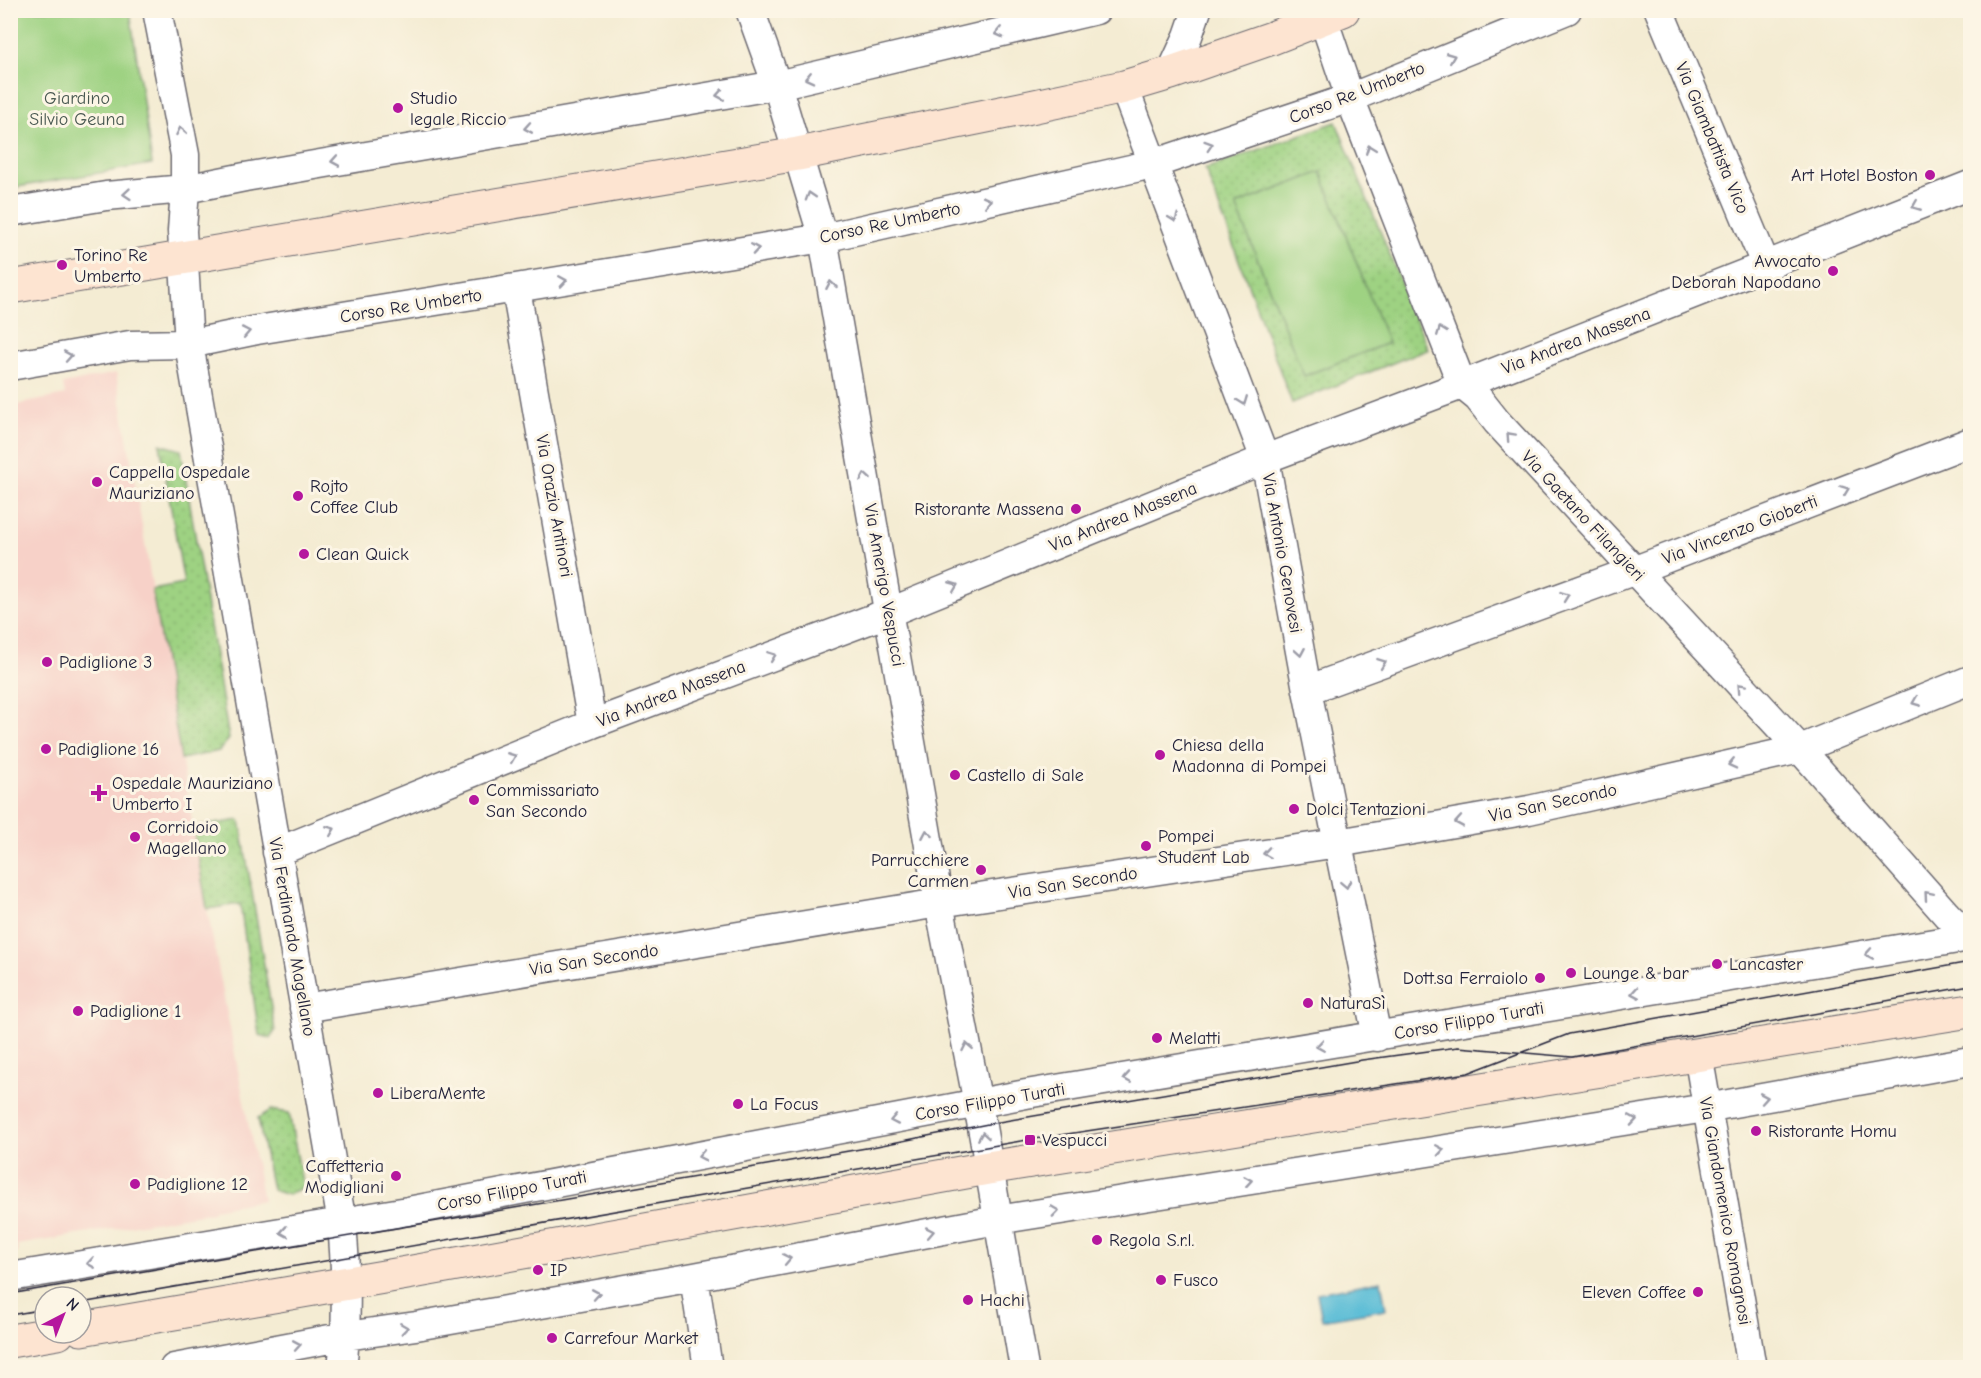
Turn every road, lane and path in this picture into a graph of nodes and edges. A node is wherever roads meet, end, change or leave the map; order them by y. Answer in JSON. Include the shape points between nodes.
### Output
{"nodes":[{"id":1,"x":157,"y":10,"type":"edge"},
{"id":2,"x":750,"y":10,"type":"edge"},
{"id":3,"x":1096,"y":10,"type":"edge"},
{"id":4,"x":1197,"y":10,"type":"edge"},
{"id":5,"x":1567,"y":10,"type":"edge"},
{"id":6,"x":1659,"y":10,"type":"edge"},
{"id":7,"x":1333,"y":14,"type":"edge"},
{"id":8,"x":1171,"y":73,"type":"junction"},
{"id":9,"x":777,"y":85,"type":"junction"},
{"id":10,"x":1124,"y":87,"type":"junction"},
{"id":11,"x":1350,"y":98,"type":"junction"},
{"id":12,"x":798,"y":154,"type":"junction"},
{"id":13,"x":1153,"y":164,"type":"junction"},
{"id":14,"x":1971,"y":185,"type":"edge"},
{"id":15,"x":185,"y":189,"type":"junction"},
{"id":16,"x":10,"y":213,"type":"edge"},
{"id":17,"x":823,"y":238,"type":"junction"},
{"id":18,"x":184,"y":258,"type":"junction"},
{"id":19,"x":1766,"y":266,"type":"junction"},
{"id":20,"x":10,"y":286,"type":"edge"},
{"id":21,"x":516,"y":289,"type":"junction"},
{"id":22,"x":189,"y":344,"type":"junction"},
{"id":23,"x":10,"y":366,"type":"edge"},
{"id":24,"x":1462,"y":385,"type":"junction"},
{"id":25,"x":1971,"y":442,"type":"edge"},
{"id":26,"x":1265,"y":459,"type":"junction"},
{"id":27,"x":1633,"y":571,"type":"junction"},
{"id":28,"x":890,"y":612,"type":"junction"},
{"id":29,"x":1971,"y":680,"type":"edge"},
{"id":30,"x":1307,"y":690,"type":"junction"},
{"id":31,"x":592,"y":724,"type":"junction"},
{"id":32,"x":1800,"y":749,"type":"junction"},
{"id":33,"x":1338,"y":843,"type":"junction"},
{"id":34,"x":277,"y":852,"type":"junction"},
{"id":35,"x":939,"y":903,"type":"junction"},
{"id":36,"x":1969,"y":937,"type":"edge"},
{"id":37,"x":304,"y":1008,"type":"junction"},
{"id":38,"x":1971,"y":1011,"type":"edge"},
{"id":39,"x":1377,"y":1037,"type":"junction"},
{"id":40,"x":1698,"y":1054,"type":"junction"},
{"id":41,"x":1971,"y":1061,"type":"edge"},
{"id":42,"x":978,"y":1104,"type":"junction"},
{"id":43,"x":1706,"y":1108,"type":"junction"},
{"id":44,"x":988,"y":1168,"type":"junction"},
{"id":45,"x":997,"y":1220,"type":"junction"},
{"id":46,"x":342,"y":1223,"type":"junction"},
{"id":47,"x":10,"y":1276,"type":"edge"},
{"id":48,"x":694,"y":1277,"type":"junction"},
{"id":49,"x":346,"y":1282,"type":"junction"},
{"id":50,"x":93,"y":1327,"type":"edge"},
{"id":51,"x":346,"y":1336,"type":"junction"},
{"id":52,"x":33,"y":1337,"type":"edge"},
{"id":53,"x":10,"y":1341,"type":"edge"},
{"id":54,"x":174,"y":1368,"type":"edge"},
{"id":55,"x":342,"y":1368,"type":"edge"},
{"id":56,"x":362,"y":1368,"type":"edge"},
{"id":57,"x":708,"y":1368,"type":"edge"},
{"id":58,"x":1024,"y":1368,"type":"edge"},
{"id":59,"x":1752,"y":1368,"type":"edge"}],
"edges":[{"from":15,"to":1,"type":"street","name":"Via Ferdinando Magellano","one_way":true,"via":[[185,155]]},
{"from":2,"to":9,"type":"street","name":"Via Amerigo Vespucci"},
{"from":3,"to":9,"type":"street","one_way":true},
{"from":4,"to":8,"type":"street"},
{"from":11,"to":5,"type":"street","name":"Corso Re Umberto","one_way":true},
{"from":6,"to":19,"type":"street","name":"Via Giambattista Vico"},
{"from":7,"to":8,"type":"main road"},
{"from":7,"to":11,"type":"street","name":"Via Gaetano Filangieri"},
{"from":8,"to":10,"type":"main road"},
{"from":9,"to":12,"type":"street","name":"Via Amerigo Vespucci"},
{"from":9,"to":15,"type":"street","one_way":true},
{"from":10,"to":12,"type":"main road"},
{"from":10,"to":13,"type":"street","name":"Via Antonio Genovesi"},
{"from":13,"to":11,"type":"street","name":"Corso Re Umberto","one_way":true},
{"from":24,"to":11,"type":"street","name":"Via Gaetano Filangieri","one_way":true},
{"from":17,"to":12,"type":"street","name":"Via Amerigo Vespucci","one_way":true},
{"from":12,"to":18,"type":"main road"},
{"from":17,"to":13,"type":"street","name":"Corso Re Umberto","one_way":true},
{"from":13,"to":26,"type":"street","name":"Via Antonio Genovesi","one_way":true},
{"from":14,"to":19,"type":"street","name":"Via Andrea Massena","one_way":true},
{"from":15,"to":16,"type":"street","one_way":true,"via":[[106,196]]},
{"from":15,"to":18,"type":"street","name":"Via Ferdinando Magellano"},
{"from":21,"to":17,"type":"street","name":"Corso Re Umberto","one_way":true},
{"from":28,"to":17,"type":"street","name":"Via Amerigo Vespucci","one_way":true},
{"from":18,"to":20,"type":"main road"},
{"from":18,"to":22,"type":"street","name":"Via Ferdinando Magellano"},
{"from":19,"to":24,"type":"street","name":"Via Andrea Massena"},
{"from":22,"to":21,"type":"street","name":"Corso Re Umberto","one_way":true},
{"from":21,"to":31,"type":"street","name":"Via Orazio Antinori"},
{"from":23,"to":22,"type":"street","name":"Corso Re Umberto","one_way":true,"via":[[130,345]]},
{"from":22,"to":34,"type":"street","name":"Via Ferdinando Magellano"},
{"from":24,"to":26,"type":"street","name":"Via Andrea Massena"},
{"from":27,"to":24,"type":"street","name":"Via Gaetano Filangieri","one_way":true},
{"from":27,"to":25,"type":"street","name":"Via Vincenzo Gioberti","one_way":true},
{"from":28,"to":26,"type":"street","name":"Via Andrea Massena","one_way":true},
{"from":26,"to":30,"type":"street","name":"Via Antonio Genovesi","one_way":true},
{"from":30,"to":27,"type":"street","name":"Via Vincenzo Gioberti","one_way":true},
{"from":32,"to":27,"type":"street","name":"Via Gaetano Filangieri","one_way":true},
{"from":31,"to":28,"type":"street","name":"Via Andrea Massena","one_way":true},
{"from":35,"to":28,"type":"street","name":"Via Amerigo Vespucci","one_way":true},
{"from":29,"to":32,"type":"street","name":"Via San Secondo","one_way":true},
{"from":30,"to":33,"type":"street","name":"Via Antonio Genovesi"},
{"from":34,"to":31,"type":"street","name":"Via Andrea Massena","one_way":true},
{"from":32,"to":33,"type":"street","name":"Via San Secondo","one_way":true,"via":[[1529,810]]},
{"from":36,"to":32,"type":"street","name":"Via Gaetano Filangieri","one_way":true},
{"from":33,"to":35,"type":"street","name":"Via San Secondo","one_way":true},
{"from":33,"to":39,"type":"street","name":"Via Antonio Genovesi","one_way":true},
{"from":34,"to":37,"type":"street","name":"Via Ferdinando Magellano"},
{"from":35,"to":37,"type":"street","name":"Via San Secondo"},
{"from":42,"to":35,"type":"street","name":"Via Amerigo Vespucci","one_way":true},
{"from":36,"to":39,"type":"street","name":"Corso Filippo Turati","one_way":true},
{"from":37,"to":46,"type":"street","name":"Via Ferdinando Magellano"},
{"from":38,"to":40,"type":"main road"},
{"from":39,"to":42,"type":"street","name":"Corso Filippo Turati","one_way":true},
{"from":40,"to":43,"type":"street","name":"Via Giandomenico Romagnosi"},
{"from":40,"to":44,"type":"main road"},
{"from":43,"to":41,"type":"street","one_way":true},
{"from":44,"to":42,"type":"street","name":"Via Amerigo Vespucci","one_way":true},
{"from":42,"to":46,"type":"street","name":"Corso Filippo Turati","one_way":true},
{"from":45,"to":43,"type":"street","one_way":true},
{"from":43,"to":59,"type":"street","name":"Via Giandomenico Romagnosi"},
{"from":44,"to":45,"type":"street"},
{"from":44,"to":49,"type":"main road"},
{"from":48,"to":45,"type":"street","one_way":true},
{"from":45,"to":58,"type":"street"},
{"from":46,"to":47,"type":"street","name":"Corso Filippo Turati","one_way":true},
{"from":46,"to":49,"type":"street","name":"Via Ferdinando Magellano"},
{"from":51,"to":48,"type":"street","one_way":true},
{"from":48,"to":57,"type":"street"},
{"from":49,"to":50,"type":"main road"},
{"from":49,"to":51,"type":"street","name":"Via Ferdinando Magellano"},
{"from":54,"to":51,"type":"street","one_way":true},
{"from":51,"to":55,"type":"street","name":"Via Ferdinando Magellano"},
{"from":51,"to":56,"type":"street"},
{"from":52,"to":53,"type":"main road"}]}
